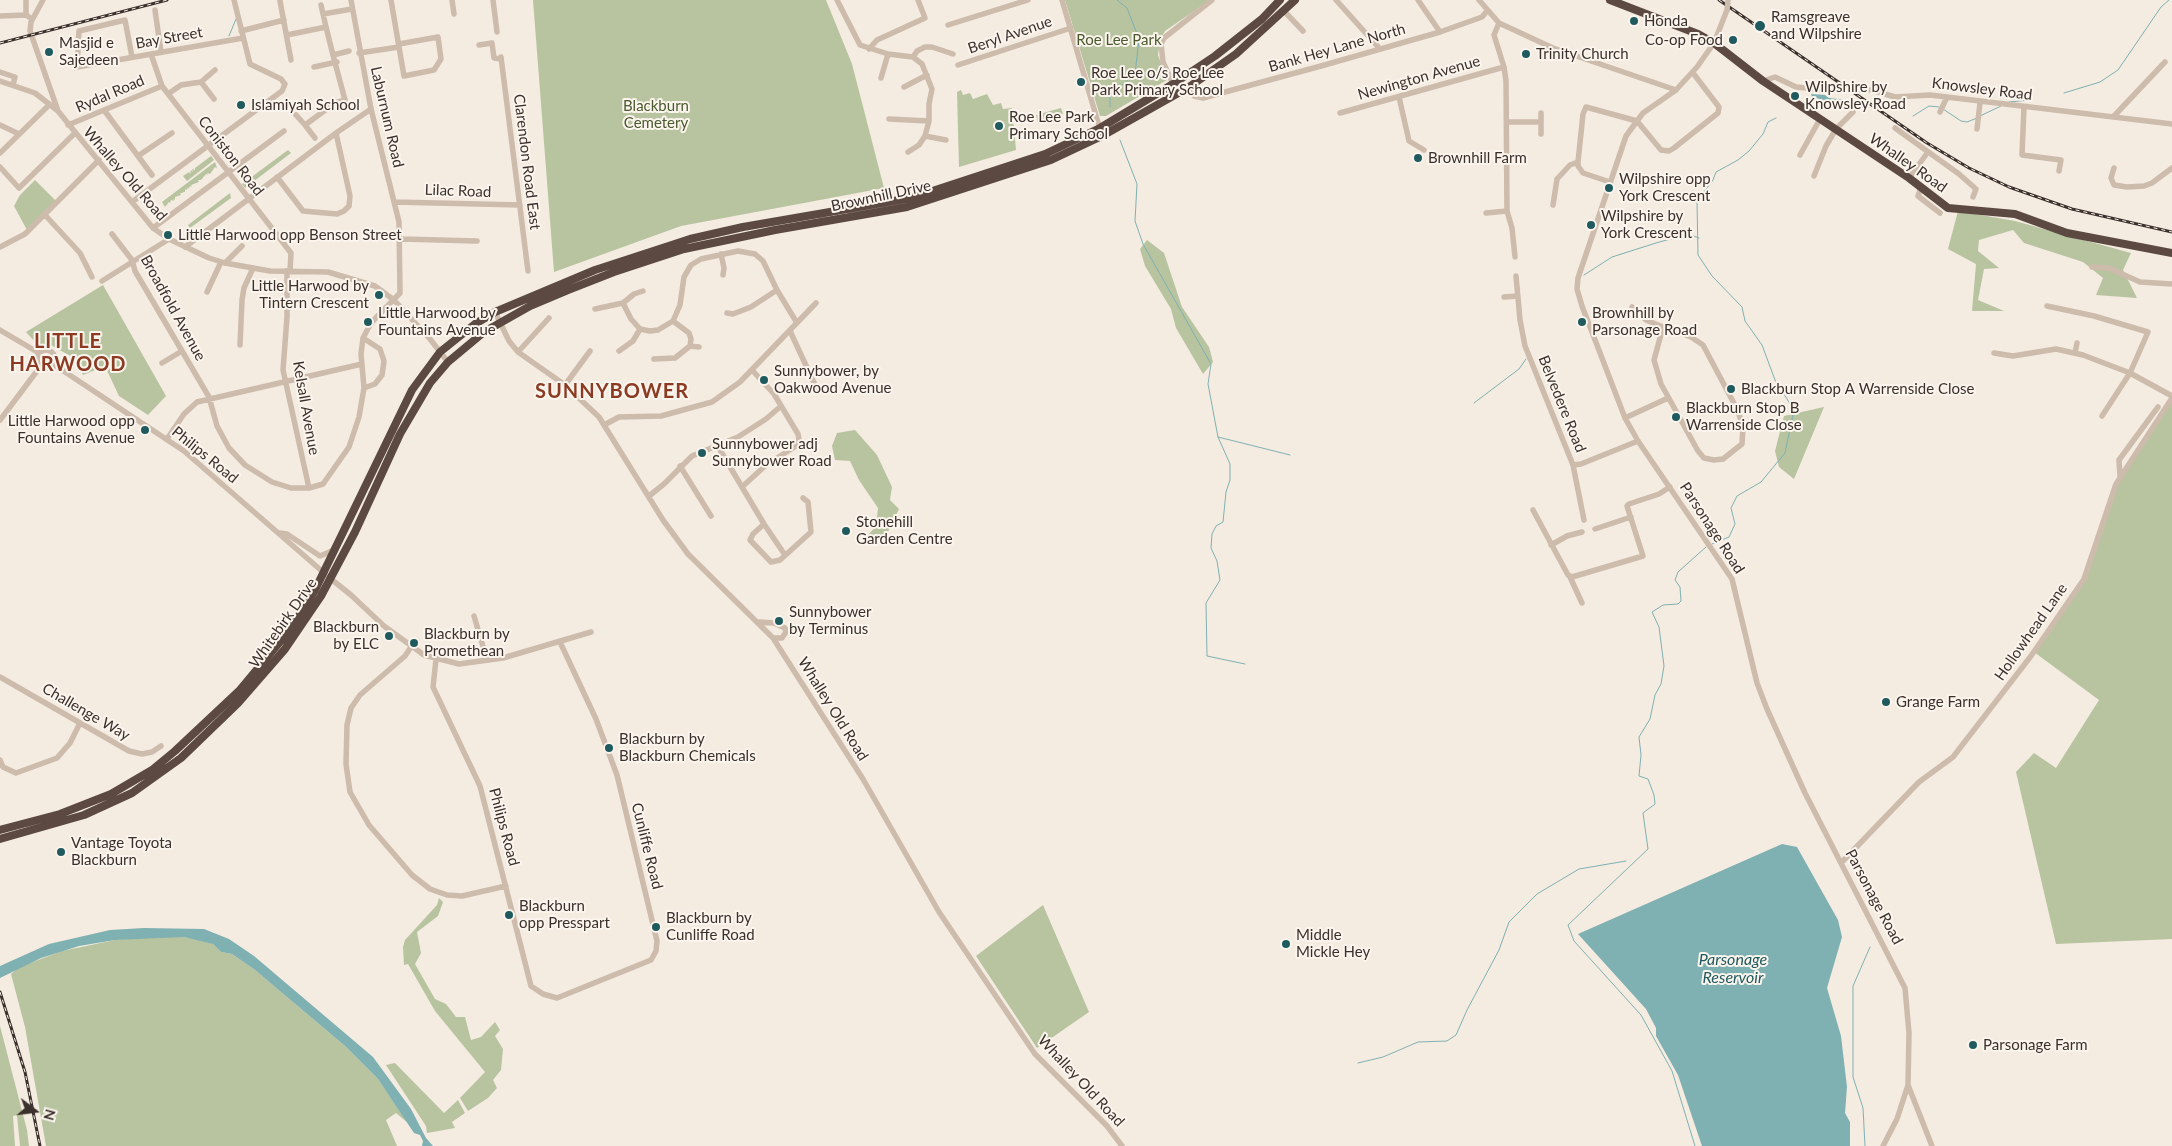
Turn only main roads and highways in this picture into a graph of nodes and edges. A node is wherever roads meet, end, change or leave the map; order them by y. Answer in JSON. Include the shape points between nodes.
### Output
{"nodes":[{"id":1,"x":1280,"y":0,"type":"edge"},
{"id":2,"x":1295,"y":0,"type":"edge"},
{"id":3,"x":1610,"y":0,"type":"edge"},
{"id":4,"x":2172,"y":253,"type":"edge"},
{"id":5,"x":440,"y":352,"type":"joint"},
{"id":6,"x":448,"y":362,"type":"joint"},
{"id":7,"x":328,"y":577,"type":"junction"},
{"id":8,"x":0,"y":830,"type":"edge"},
{"id":9,"x":0,"y":839,"type":"edge"}],
"edges":[{"from":1,"to":5,"type":"highway","name":"Brownhill Drive","via":[[1254,25],[1173,84],[1100,128],[1045,154],[888,204],[743,227],[690,239],[595,270],[496,312],[456,337]]},
{"from":2,"to":6,"type":"highway","name":"Brownhill Drive","via":[[1236,54],[1189,87],[1052,160],[907,207],[775,230],[666,254],[552,297],[500,322],[472,340]]},
{"from":3,"to":4,"type":"highway","name":"Whalley Road","via":[[1714,43],[1763,81],[1909,178],[1948,208],[2015,214],[2067,233]]},
{"from":5,"to":7,"type":"highway","name":"Whitebirk Drive","via":[[401,408],[338,546]]},
{"from":6,"to":7,"type":"highway","name":"Whitebirk Drive","via":[[430,383],[400,434]]},
{"from":7,"to":8,"type":"highway","name":"Whitebirk Drive","via":[[257,671],[168,758],[86,806]]},
{"from":7,"to":9,"type":"highway","name":"Whitebirk Drive","via":[[297,633],[264,676],[181,758],[112,804]]}]}
